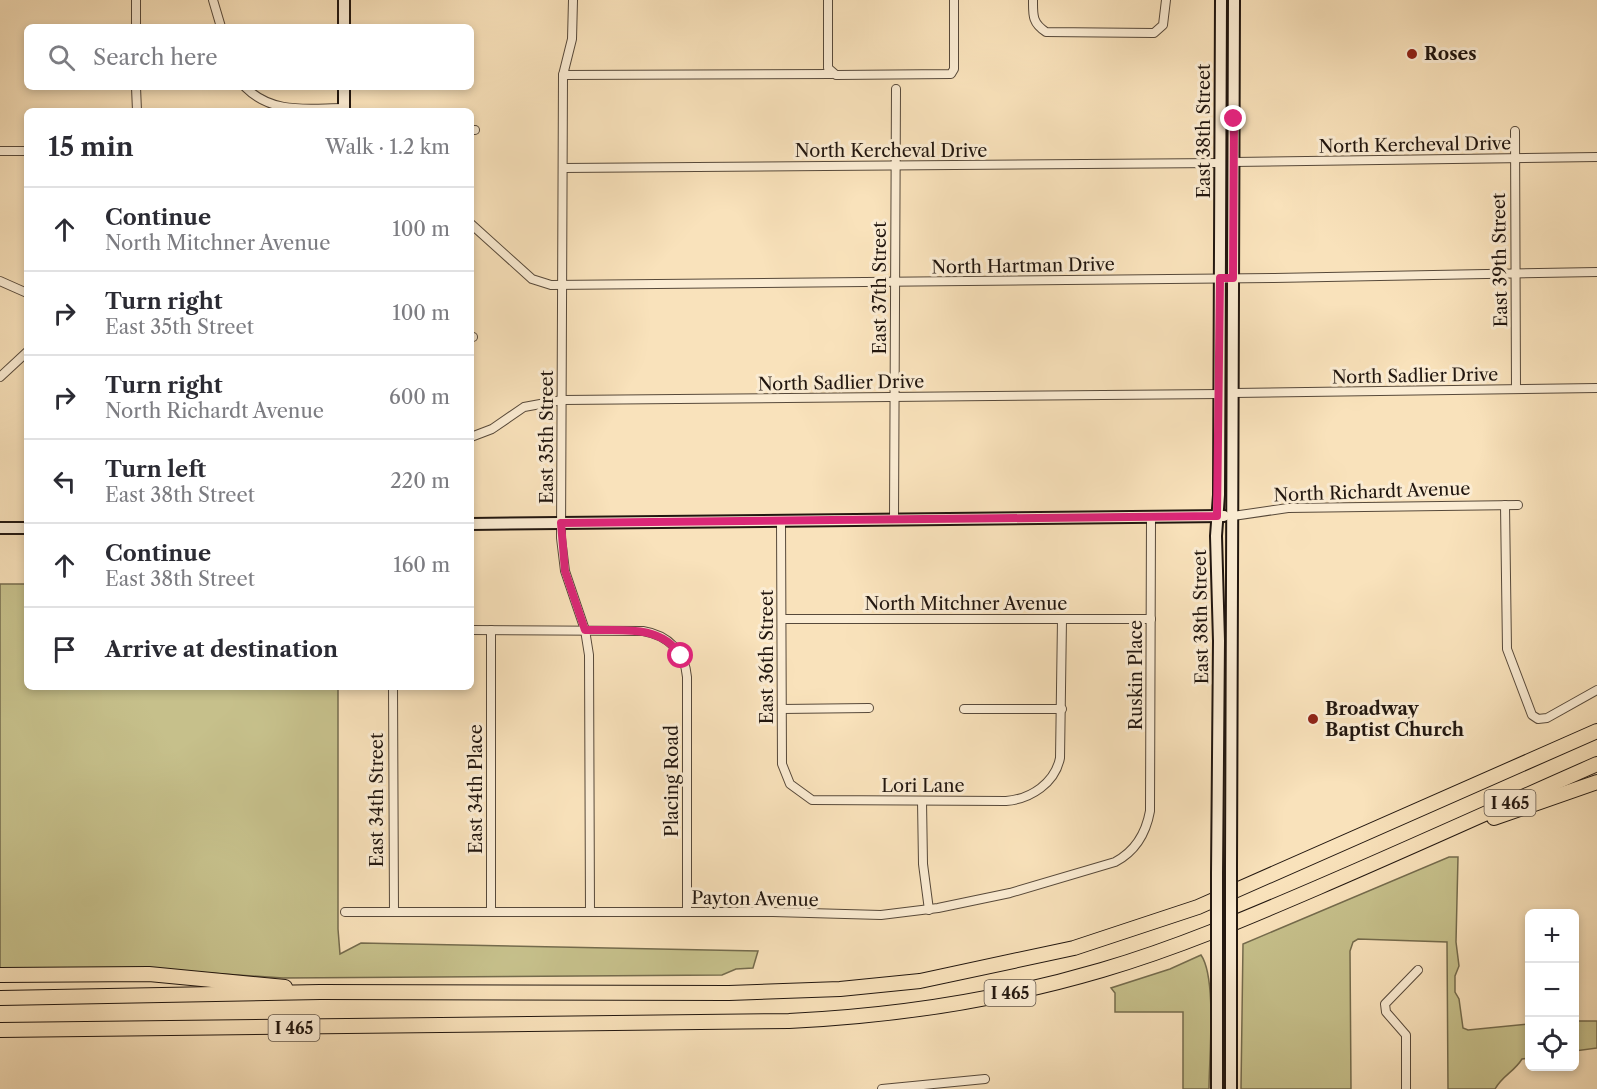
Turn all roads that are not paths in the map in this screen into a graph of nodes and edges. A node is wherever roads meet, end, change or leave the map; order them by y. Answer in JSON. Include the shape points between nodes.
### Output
{"nodes":[{"id":1,"x":136,"y":0,"type":"edge"},
{"id":2,"x":213,"y":0,"type":"edge"},
{"id":3,"x":344,"y":0,"type":"edge"},
{"id":4,"x":573,"y":0,"type":"edge"},
{"id":5,"x":828,"y":0,"type":"edge"},
{"id":6,"x":954,"y":0,"type":"edge"},
{"id":7,"x":1033,"y":0,"type":"edge"},
{"id":8,"x":1166,"y":0,"type":"edge"},
{"id":9,"x":1221,"y":0,"type":"edge"},
{"id":10,"x":1234,"y":0,"type":"edge"},
{"id":11,"x":136,"y":24,"type":"edge"},
{"id":12,"x":220,"y":24,"type":"edge"},
{"id":13,"x":344,"y":24,"type":"edge"},
{"id":14,"x":832,"y":74,"type":"junction"},
{"id":15,"x":562,"y":75,"type":"junction"},
{"id":16,"x":896,"y":89,"type":"dead end"},
{"id":17,"x":136,"y":90,"type":"edge"},
{"id":18,"x":248,"y":90,"type":"edge"},
{"id":19,"x":344,"y":90,"type":"edge"},
{"id":20,"x":137,"y":108,"type":"edge"},
{"id":21,"x":309,"y":108,"type":"edge"},
{"id":22,"x":344,"y":108,"type":"edge"},
{"id":23,"x":1515,"y":131,"type":"dead end"},
{"id":24,"x":0,"y":151,"type":"edge"},
{"id":25,"x":24,"y":151,"type":"edge"},
{"id":26,"x":1597,"y":157,"type":"edge"},
{"id":27,"x":1514,"y":158,"type":"junction"},
{"id":28,"x":1233,"y":162,"type":"junction"},
{"id":29,"x":1220,"y":163,"type":"junction"},
{"id":30,"x":896,"y":166,"type":"junction"},
{"id":31,"x":562,"y":168,"type":"junction"},
{"id":32,"x":474,"y":227,"type":"edge"},
{"id":33,"x":1597,"y":272,"type":"edge"},
{"id":34,"x":1516,"y":273,"type":"junction"},
{"id":35,"x":1220,"y":278,"type":"junction"},
{"id":36,"x":1233,"y":278,"type":"junction"},
{"id":37,"x":0,"y":281,"type":"edge"},
{"id":38,"x":895,"y":282,"type":"junction"},
{"id":39,"x":562,"y":285,"type":"junction"},
{"id":40,"x":24,"y":292,"type":"edge"},
{"id":41,"x":24,"y":355,"type":"edge"},
{"id":42,"x":0,"y":376,"type":"edge"},
{"id":43,"x":1597,"y":388,"type":"edge"},
{"id":44,"x":1516,"y":389,"type":"junction"},
{"id":45,"x":1233,"y":393,"type":"junction"},
{"id":46,"x":1220,"y":394,"type":"junction"},
{"id":47,"x":895,"y":397,"type":"junction"},
{"id":48,"x":562,"y":400,"type":"junction"},
{"id":49,"x":474,"y":436,"type":"edge"},
{"id":50,"x":1505,"y":505,"type":"junction"},
{"id":51,"x":1518,"y":505,"type":"dead end"},
{"id":52,"x":1217,"y":516,"type":"junction"},
{"id":53,"x":1233,"y":516,"type":"junction"},
{"id":54,"x":1151,"y":517,"type":"junction"},
{"id":55,"x":894,"y":519,"type":"junction"},
{"id":56,"x":781,"y":520,"type":"junction"},
{"id":57,"x":561,"y":523,"type":"junction"},
{"id":58,"x":474,"y":524,"type":"edge"},
{"id":59,"x":0,"y":528,"type":"edge"},
{"id":60,"x":24,"y":528,"type":"edge"},
{"id":61,"x":782,"y":619,"type":"junction"},
{"id":62,"x":1062,"y":619,"type":"junction"},
{"id":63,"x":1151,"y":619,"type":"junction"},
{"id":64,"x":474,"y":630,"type":"edge"},
{"id":65,"x":491,"y":630,"type":"junction"},
{"id":66,"x":585,"y":630,"type":"junction"},
{"id":67,"x":393,"y":690,"type":"edge"},
{"id":68,"x":1597,"y":690,"type":"edge"},
{"id":69,"x":869,"y":708,"type":"dead end"},
{"id":70,"x":782,"y":709,"type":"junction"},
{"id":71,"x":964,"y":709,"type":"dead end"},
{"id":72,"x":1062,"y":709,"type":"junction"},
{"id":73,"x":1597,"y":725,"type":"edge"},
{"id":74,"x":1597,"y":731,"type":"edge"},
{"id":75,"x":1546,"y":752,"type":"junction"},
{"id":76,"x":1597,"y":764,"type":"edge"},
{"id":77,"x":1597,"y":782,"type":"edge"},
{"id":78,"x":795,"y":790,"type":"joint"},
{"id":79,"x":922,"y":801,"type":"junction"},
{"id":80,"x":1144,"y":833,"type":"joint"},
{"id":81,"x":1424,"y":841,"type":"junction"},
{"id":82,"x":929,"y":910,"type":"junction"},
{"id":83,"x":345,"y":912,"type":"dead end"},
{"id":84,"x":394,"y":912,"type":"junction"},
{"id":85,"x":491,"y":912,"type":"junction"},
{"id":86,"x":590,"y":912,"type":"junction"},
{"id":87,"x":687,"y":912,"type":"junction"},
{"id":88,"x":1418,"y":970,"type":"dead end"},
{"id":89,"x":0,"y":975,"type":"edge"},
{"id":90,"x":320,"y":992,"type":"junction"},
{"id":91,"x":0,"y":998,"type":"edge"},
{"id":92,"x":0,"y":1030,"type":"edge"},
{"id":93,"x":986,"y":1079,"type":"dead end"},
{"id":94,"x":882,"y":1089,"type":"edge"},
{"id":95,"x":1217,"y":1089,"type":"edge"},
{"id":96,"x":1231,"y":1089,"type":"edge"},
{"id":97,"x":1406,"y":1089,"type":"edge"}],
"edges":[{"from":1,"to":11,"type":"street"},
{"from":2,"to":12,"type":"street"},
{"from":3,"to":13,"type":"main road"},
{"from":4,"to":15,"type":"street","name":"East 35th Street","via":[[572,39]]},
{"from":5,"to":14,"type":"street","via":[[828,68]]},
{"from":6,"to":14,"type":"street","via":[[951,74]]},
{"from":7,"to":8,"type":"street","via":[[1033,19],[1046,32],[1154,33],[1163,24]]},
{"from":9,"to":29,"type":"main road","name":"East 38th Street"},
{"from":10,"to":28,"type":"main road","name":"East 38th Street"},
{"from":14,"to":15,"type":"street"},
{"from":15,"to":31,"type":"street","name":"East 35th Street"},
{"from":16,"to":30,"type":"street","name":"East 37th Street"},
{"from":17,"to":20,"type":"street"},
{"from":18,"to":21,"type":"street","via":[[274,106]]},
{"from":19,"to":22,"type":"main road"},
{"from":23,"to":27,"type":"street","name":"East 39th Street"},
{"from":24,"to":25,"type":"street"},
{"from":26,"to":27,"type":"street","name":"North Kercheval Drive"},
{"from":27,"to":28,"type":"street","name":"North Kercheval Drive"},
{"from":27,"to":34,"type":"street","name":"East 39th Street"},
{"from":28,"to":36,"type":"main road","name":"East 38th Street"},
{"from":29,"to":30,"type":"street","name":"North Kercheval Drive"},
{"from":29,"to":35,"type":"main road","name":"East 38th Street"},
{"from":30,"to":31,"type":"street","name":"North Kercheval Drive"},
{"from":30,"to":38,"type":"street","name":"East 37th Street"},
{"from":31,"to":39,"type":"street","name":"East 35th Street"},
{"from":32,"to":39,"type":"street","name":"North Hartman Drive","via":[[532,279]]},
{"from":33,"to":34,"type":"street","name":"North Hartman Drive"},
{"from":34,"to":36,"type":"street","name":"North Hartman Drive"},
{"from":34,"to":44,"type":"street","name":"East 39th Street"},
{"from":35,"to":36,"type":"street","name":"North Hartman Drive"},
{"from":35,"to":38,"type":"street","name":"North Hartman Drive"},
{"from":35,"to":46,"type":"main road","name":"East 38th Street"},
{"from":36,"to":45,"type":"main road","name":"East 38th Street"},
{"from":37,"to":40,"type":"street"},
{"from":38,"to":39,"type":"street","name":"North Hartman Drive"},
{"from":38,"to":47,"type":"street","name":"East 37th Street"},
{"from":39,"to":48,"type":"street","name":"East 35th Street"},
{"from":41,"to":42,"type":"street"},
{"from":43,"to":44,"type":"street","name":"North Sadlier Drive"},
{"from":44,"to":45,"type":"street","name":"North Sadlier Drive"},
{"from":45,"to":53,"type":"main road","name":"East 38th Street"},
{"from":46,"to":47,"type":"street","name":"North Sadlier Drive"},
{"from":46,"to":52,"type":"main road","name":"East 38th Street"},
{"from":47,"to":48,"type":"street","name":"North Sadlier Drive"},
{"from":47,"to":55,"type":"street","name":"East 37th Street"},
{"from":48,"to":49,"type":"street","name":"North Sadlier Drive","via":[[524,407],[492,429]]},
{"from":48,"to":57,"type":"street","name":"East 35th Street"},
{"from":50,"to":51,"type":"street","name":"North Richardt Avenue"},
{"from":50,"to":53,"type":"street","name":"North Richardt Avenue","via":[[1288,508]]},
{"from":50,"to":68,"type":"street","via":[[1507,649],[1534,717],[1547,718]]},
{"from":52,"to":53,"type":"main road","name":"North Richardt Avenue"},
{"from":52,"to":54,"type":"main road","name":"North Richardt Avenue"},
{"from":52,"to":95,"type":"main road","name":"East 38th Street","bridge":true},
{"from":53,"to":96,"type":"main road","name":"East 38th Street","bridge":true},
{"from":54,"to":55,"type":"main road","name":"North Richardt Avenue"},
{"from":54,"to":63,"type":"street","name":"Ruskin Place"},
{"from":55,"to":56,"type":"main road","name":"North Richardt Avenue"},
{"from":56,"to":57,"type":"main road","name":"North Richardt Avenue"},
{"from":56,"to":61,"type":"street","name":"East 36th Street"},
{"from":57,"to":58,"type":"main road","name":"North Richardt Avenue"},
{"from":57,"to":66,"type":"street","name":"East 35th Street","via":[[565,571]]},
{"from":59,"to":60,"type":"main road"},
{"from":61,"to":62,"type":"street","name":"North Mitchner Avenue"},
{"from":61,"to":70,"type":"street","name":"East 36th Street"},
{"from":62,"to":63,"type":"street","name":"North Mitchner Avenue"},
{"from":62,"to":72,"type":"street"},
{"from":63,"to":80,"type":"street","name":"Ruskin Place","via":[[1150,811]]},
{"from":64,"to":65,"type":"street"},
{"from":65,"to":66,"type":"street"},
{"from":65,"to":85,"type":"street","name":"East 34th Place"},
{"from":66,"to":86,"type":"street","name":"East 35th Street","via":[[590,669]]},
{"from":66,"to":87,"type":"street","name":"Placing Road","via":[[649,632],[665,639],[679,652],[687,677]]},
{"from":67,"to":84,"type":"street","name":"East 34th Street"},
{"from":69,"to":70,"type":"street"},
{"from":70,"to":78,"type":"street","name":"East 36th Street","via":[[782,764],[785,777]]},
{"from":71,"to":72,"type":"street"},
{"from":72,"to":79,"type":"street","name":"Lori Lane","via":[[1060,758],[1048,782],[1030,795],[1013,801]]},
{"from":73,"to":75,"type":"highway"},
{"from":74,"to":75,"type":"highway","number":"I 465"},
{"from":75,"to":90,"type":"highway","number":"I 465","via":[[1198,907],[1074,948],[971,972],[893,984],[792,992]]},
{"from":76,"to":81,"type":"highway","number":"I 465"},
{"from":77,"to":81,"type":"highway"},
{"from":78,"to":79,"type":"street","name":"Lori Lane","via":[[821,802]]},
{"from":79,"to":82,"type":"street","via":[[923,864]]},
{"from":80,"to":82,"type":"street","name":"Payton Avenue","via":[[1129,852],[1105,866],[1010,893]]},
{"from":81,"to":92,"type":"highway","number":"I 465","via":[[1165,950],[1026,990],[920,1010],[780,1021]]},
{"from":82,"to":87,"type":"street","name":"Payton Avenue","via":[[858,916]]},
{"from":83,"to":84,"type":"street","name":"Payton Avenue"},
{"from":84,"to":85,"type":"street","name":"Payton Avenue"},
{"from":85,"to":86,"type":"street","name":"Payton Avenue"},
{"from":86,"to":87,"type":"street","name":"Payton Avenue"},
{"from":88,"to":97,"type":"street","via":[[1387,999],[1385,1007],[1406,1035]]},
{"from":89,"to":90,"type":"highway","via":[[141,974]]},
{"from":90,"to":91,"type":"highway","number":"I 465"},
{"from":93,"to":94,"type":"street"}]}
